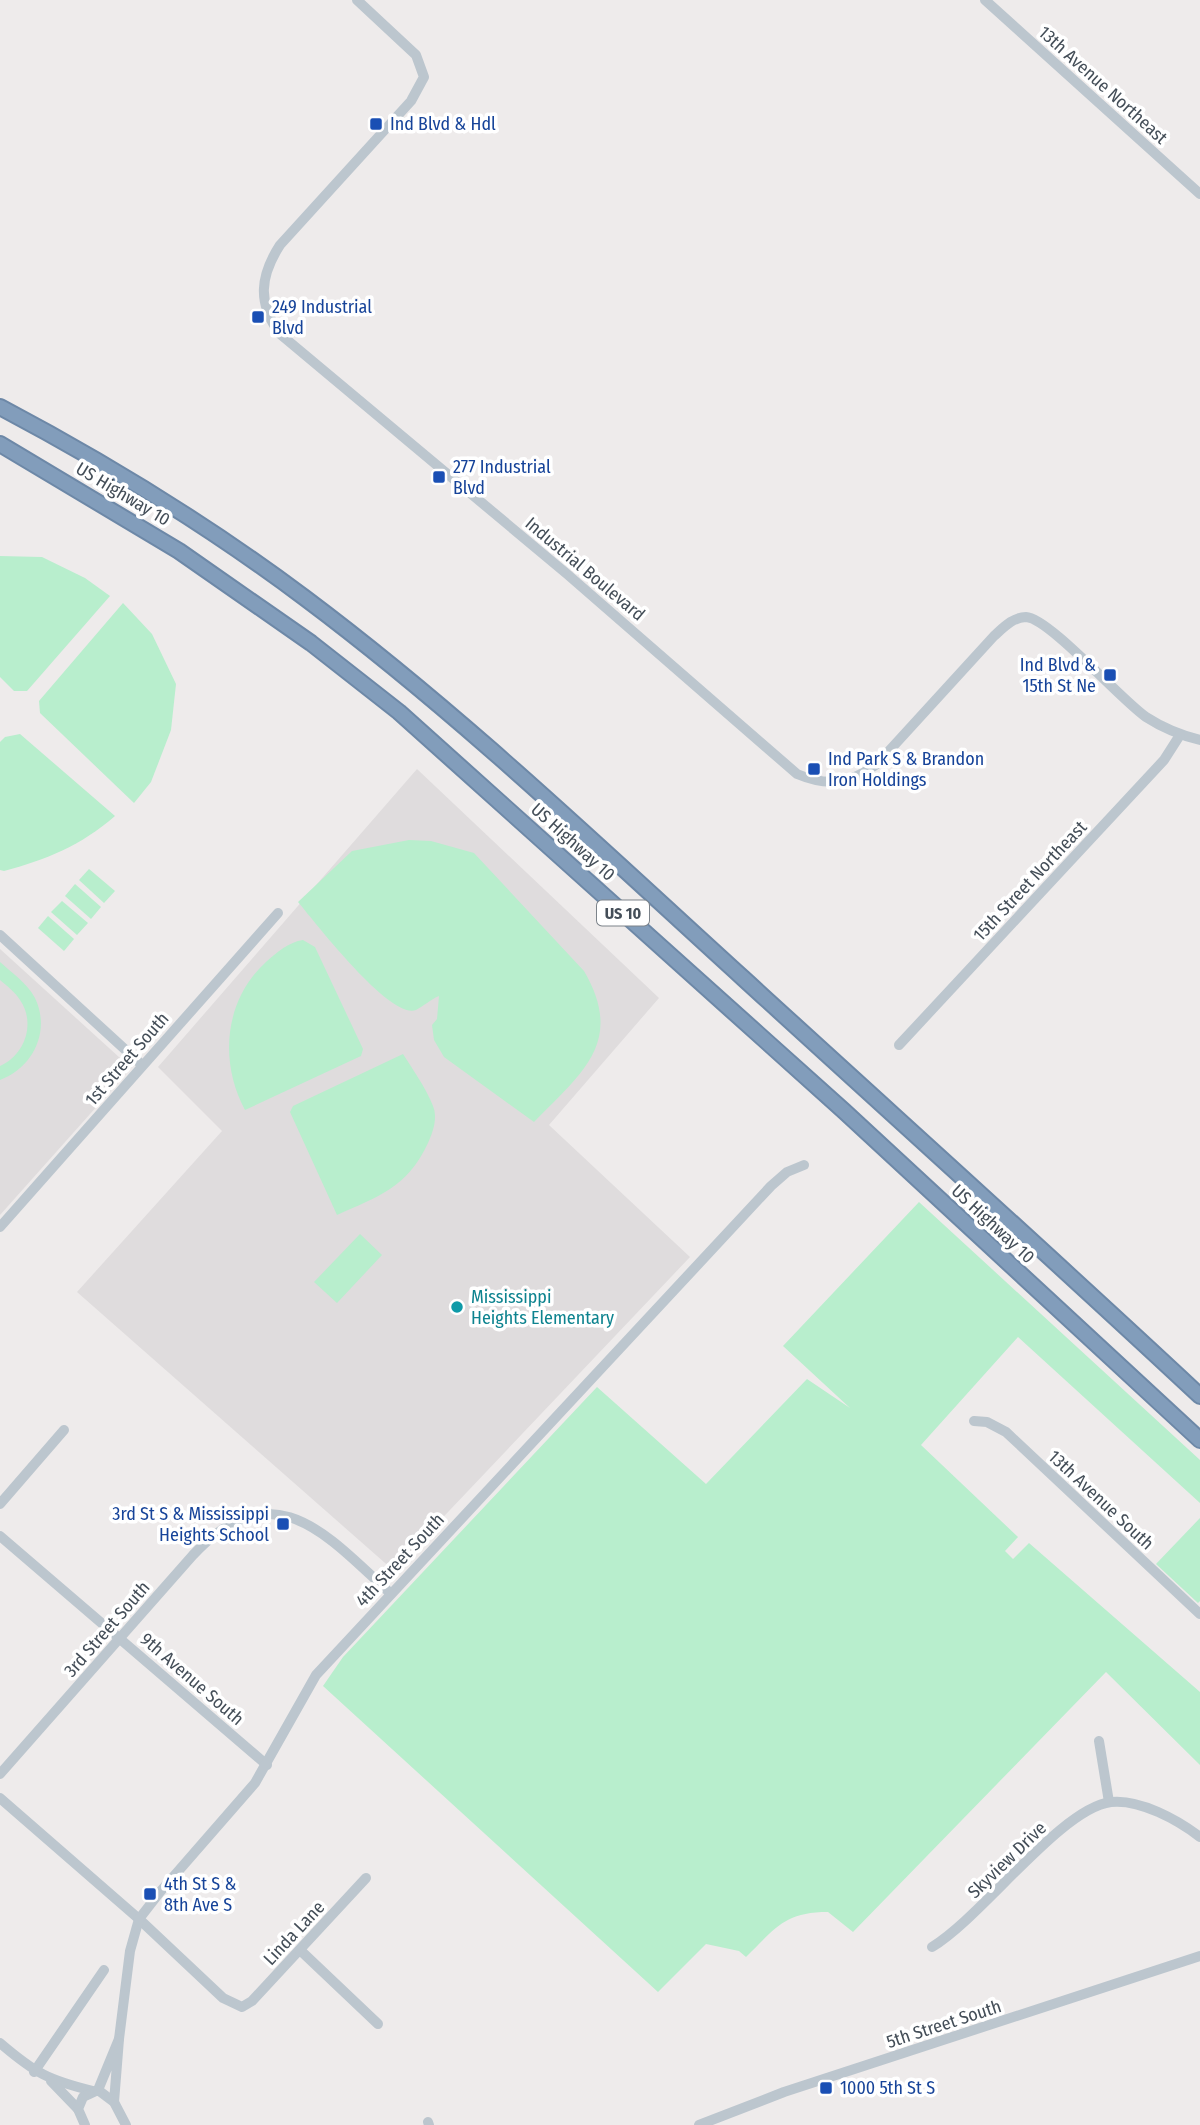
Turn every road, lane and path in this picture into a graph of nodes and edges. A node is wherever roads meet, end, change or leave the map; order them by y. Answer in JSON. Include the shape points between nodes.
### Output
{"nodes":[{"id":1,"x":357,"y":0,"type":"edge"},
{"id":2,"x":985,"y":0,"type":"edge"},
{"id":3,"x":1200,"y":194,"type":"edge"},
{"id":4,"x":0,"y":399,"type":"edge"},
{"id":5,"x":0,"y":407,"type":"edge"},
{"id":6,"x":0,"y":444,"type":"edge"},
{"id":7,"x":71,"y":445,"type":"junction"},
{"id":8,"x":1180,"y":735,"type":"junction"},
{"id":9,"x":1200,"y":740,"type":"edge"},
{"id":10,"x":278,"y":913,"type":"dead end"},
{"id":11,"x":0,"y":935,"type":"edge"},
{"id":12,"x":900,"y":1045,"type":"dead end"},
{"id":13,"x":142,"y":1065,"type":"junction"},
{"id":14,"x":804,"y":1165,"type":"dead end"},
{"id":15,"x":0,"y":1227,"type":"edge"},
{"id":16,"x":1200,"y":1396,"type":"edge"},
{"id":17,"x":974,"y":1421,"type":"dead end"},
{"id":18,"x":64,"y":1430,"type":"dead end"},
{"id":19,"x":1200,"y":1440,"type":"edge"},
{"id":20,"x":0,"y":1504,"type":"edge"},
{"id":21,"x":0,"y":1536,"type":"edge"},
{"id":22,"x":390,"y":1593,"type":"junction"},
{"id":23,"x":1200,"y":1614,"type":"edge"},
{"id":24,"x":121,"y":1638,"type":"junction"},
{"id":25,"x":1099,"y":1741,"type":"dead end"},
{"id":26,"x":267,"y":1765,"type":"junction"},
{"id":27,"x":0,"y":1774,"type":"edge"},
{"id":28,"x":0,"y":1798,"type":"edge"},
{"id":29,"x":1109,"y":1802,"type":"junction"},
{"id":30,"x":1200,"y":1837,"type":"edge"},
{"id":31,"x":366,"y":1878,"type":"dead end"},
{"id":32,"x":139,"y":1919,"type":"junction"},
{"id":33,"x":932,"y":1947,"type":"dead end"},
{"id":34,"x":300,"y":1950,"type":"junction"},
{"id":35,"x":1200,"y":1956,"type":"edge"},
{"id":36,"x":104,"y":1970,"type":"dead end"},
{"id":37,"x":378,"y":2024,"type":"dead end"},
{"id":38,"x":119,"y":2039,"type":"junction"},
{"id":39,"x":0,"y":2043,"type":"edge"},
{"id":40,"x":34,"y":2072,"type":"junction"},
{"id":41,"x":51,"y":2080,"type":"junction"},
{"id":42,"x":95,"y":2091,"type":"junction"},
{"id":43,"x":114,"y":2102,"type":"junction"},
{"id":44,"x":78,"y":2109,"type":"junction"},
{"id":45,"x":85,"y":2125,"type":"edge"},
{"id":46,"x":126,"y":2125,"type":"edge"},
{"id":47,"x":699,"y":2125,"type":"edge"}],
"edges":[{"from":1,"to":8,"type":"street","name":"Industrial Boulevard","via":[[416,55],[424,77],[411,101],[269,262],[262,280],[263,300],[280,334],[797,774],[830,784],[864,773],[994,636],[1017,619],[1028,617],[1048,628],[1144,716]]},
{"from":2,"to":3,"type":"street","name":"13th Avenue Northeast"},
{"from":4,"to":7,"type":"highway"},
{"from":5,"to":7,"type":"highway","name":"US Highway 10"},
{"from":6,"to":19,"type":"highway","name":"US Highway 10","number":"US 10","via":[[179,551],[311,643],[398,712],[844,1111]]},
{"from":7,"to":16,"type":"highway","name":"US Highway 10","number":"US 10","via":[[216,536],[349,632],[502,758]]},
{"from":8,"to":9,"type":"street","name":"Industrial Boulevard"},
{"from":8,"to":12,"type":"street","name":"15th Street Northeast","via":[[1164,760]]},
{"from":10,"to":13,"type":"street","name":"1st Street South"},
{"from":11,"to":13,"type":"street"},
{"from":13,"to":15,"type":"street","name":"1st Street South"},
{"from":14,"to":22,"type":"street","name":"4th Street South","via":[[771,1186]]},
{"from":17,"to":23,"type":"street","name":"13th Avenue South","via":[[1006,1432]]},
{"from":18,"to":20,"type":"street"},
{"from":21,"to":24,"type":"street","name":"9th Avenue South"},
{"from":22,"to":24,"type":"street","name":"3rd Street South","via":[[310,1524],[286,1516],[248,1517],[206,1541]]},
{"from":22,"to":26,"type":"street","name":"4th Street South","via":[[316,1675]]},
{"from":24,"to":26,"type":"street","name":"9th Avenue South"},
{"from":24,"to":27,"type":"street","name":"3rd Street South"},
{"from":25,"to":29,"type":"street"},
{"from":26,"to":32,"type":"street","name":"4th Street South"},
{"from":28,"to":32,"type":"street"},
{"from":29,"to":30,"type":"street","via":[[1156,1812]]},
{"from":29,"to":33,"type":"street","name":"Skyview Drive","via":[[1054,1835],[966,1923]]},
{"from":31,"to":34,"type":"street","name":"Linda Lane"},
{"from":32,"to":34,"type":"street","name":"Linda Lane","via":[[223,1998],[242,2007]]},
{"from":32,"to":38,"type":"street","name":"4th Street South","via":[[131,1942]]},
{"from":34,"to":37,"type":"street"},
{"from":35,"to":47,"type":"street","name":"5th Street South","via":[[784,2092]]},
{"from":36,"to":40,"type":"street"},
{"from":38,"to":42,"type":"street","name":"4th Street South"},
{"from":38,"to":43,"type":"street","name":"4th Street South"},
{"from":39,"to":40,"type":"street"},
{"from":40,"to":41,"type":"street"},
{"from":41,"to":42,"type":"street"},
{"from":41,"to":44,"type":"street"},
{"from":42,"to":43,"type":"street"},
{"from":42,"to":44,"type":"street","name":"4th Street South","via":[[83,2097]]},
{"from":43,"to":46,"type":"street"},
{"from":44,"to":45,"type":"street"}]}
